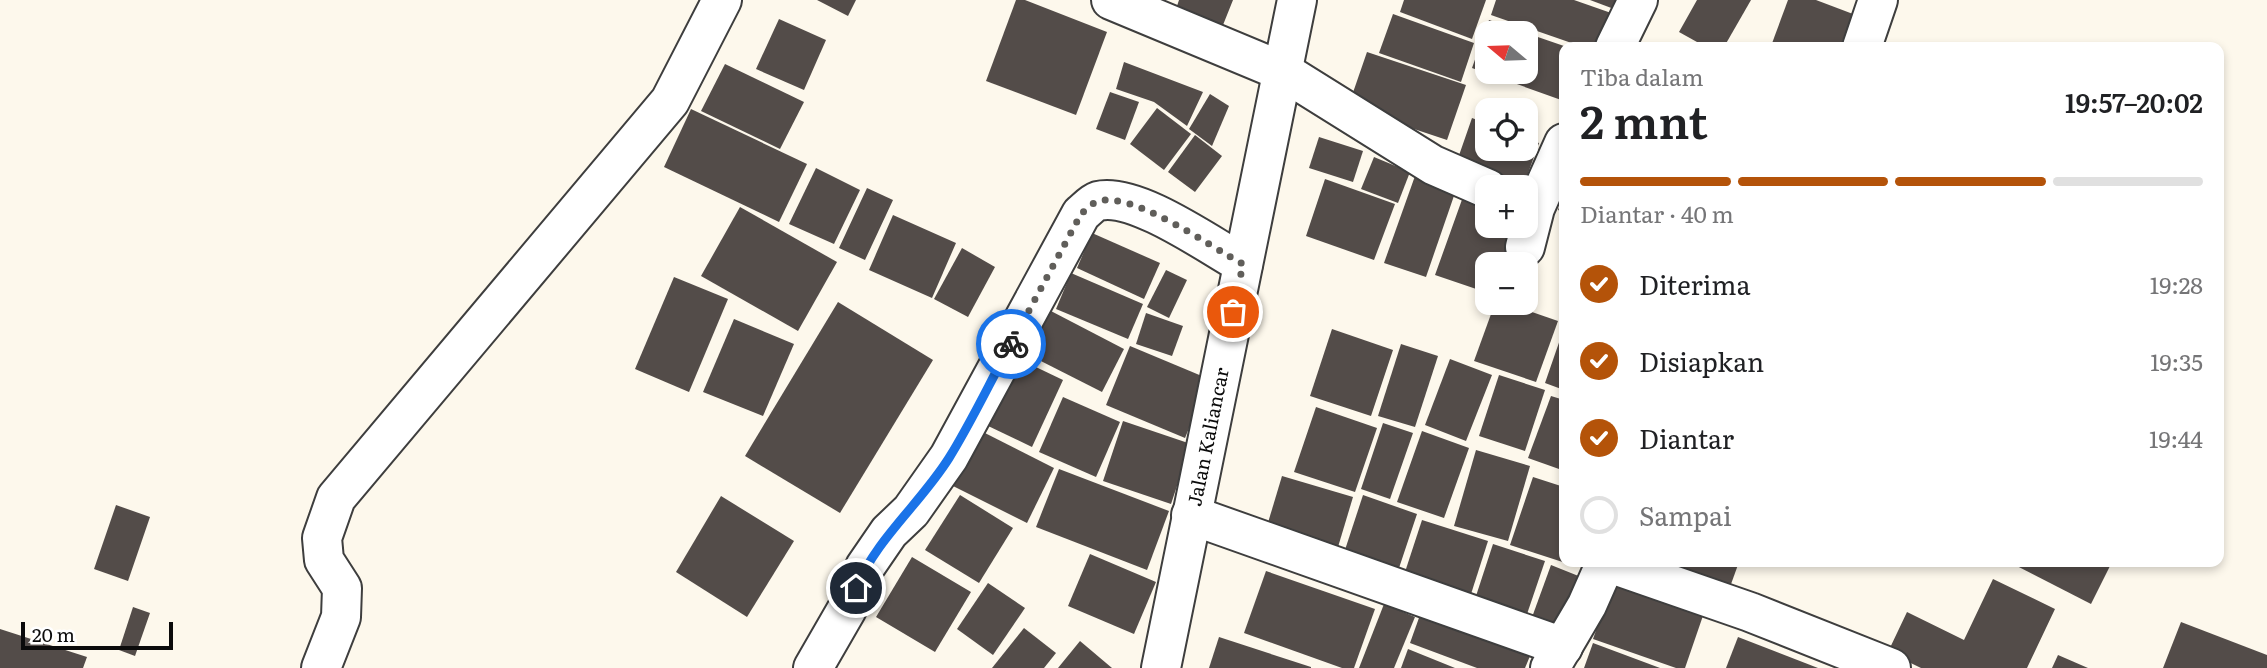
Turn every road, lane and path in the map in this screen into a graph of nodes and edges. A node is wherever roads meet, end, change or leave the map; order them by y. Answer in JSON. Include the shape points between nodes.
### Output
{"nodes":[{"id":1,"x":723,"y":0,"type":"edge"},
{"id":2,"x":1111,"y":0,"type":"edge"},
{"id":3,"x":1297,"y":0,"type":"edge"},
{"id":4,"x":1638,"y":0,"type":"edge"},
{"id":5,"x":1878,"y":0,"type":"edge"},
{"id":6,"x":1617,"y":42,"type":"edge"},
{"id":7,"x":1863,"y":42,"type":"edge"},
{"id":8,"x":1284,"y":72,"type":"junction"},
{"id":9,"x":1559,"y":159,"type":"edge"},
{"id":10,"x":1475,"y":183,"type":"edge"},
{"id":11,"x":1542,"y":211,"type":"edge"},
{"id":12,"x":1525,"y":247,"type":"dead end"},
{"id":13,"x":1243,"y":264,"type":"junction"},
{"id":14,"x":1191,"y":515,"type":"junction"},
{"id":15,"x":1603,"y":567,"type":"edge"},
{"id":16,"x":1620,"y":567,"type":"edge"},
{"id":17,"x":1557,"y":658,"type":"edge"},
{"id":18,"x":321,"y":668,"type":"edge"},
{"id":19,"x":813,"y":668,"type":"edge"},
{"id":20,"x":1161,"y":668,"type":"edge"},
{"id":21,"x":1891,"y":668,"type":"edge"}],
"edges":[{"from":1,"to":18,"type":"street","via":[[670,101],[336,498],[322,538],[324,560],[342,588],[341,617]]},
{"from":2,"to":8,"type":"street"},
{"from":3,"to":8,"type":"street","name":"Jalan Kaliancar"},
{"from":4,"to":6,"type":"street"},
{"from":5,"to":7,"type":"street"},
{"from":8,"to":10,"type":"street","via":[[1433,165]]},
{"from":8,"to":13,"type":"street","name":"Jalan Kaliancar"},
{"from":9,"to":11,"type":"street"},
{"from":11,"to":12,"type":"street"},
{"from":13,"to":14,"type":"street","name":"Jalan Kaliancar"},
{"from":13,"to":19,"type":"street","via":[[1147,211],[1116,200],[1095,201],[1081,214],[949,457],[865,567]]},
{"from":14,"to":17,"type":"street"},
{"from":14,"to":20,"type":"street","name":"Jalan Kaliancar"},
{"from":15,"to":17,"type":"street"},
{"from":16,"to":21,"type":"street"}]}
